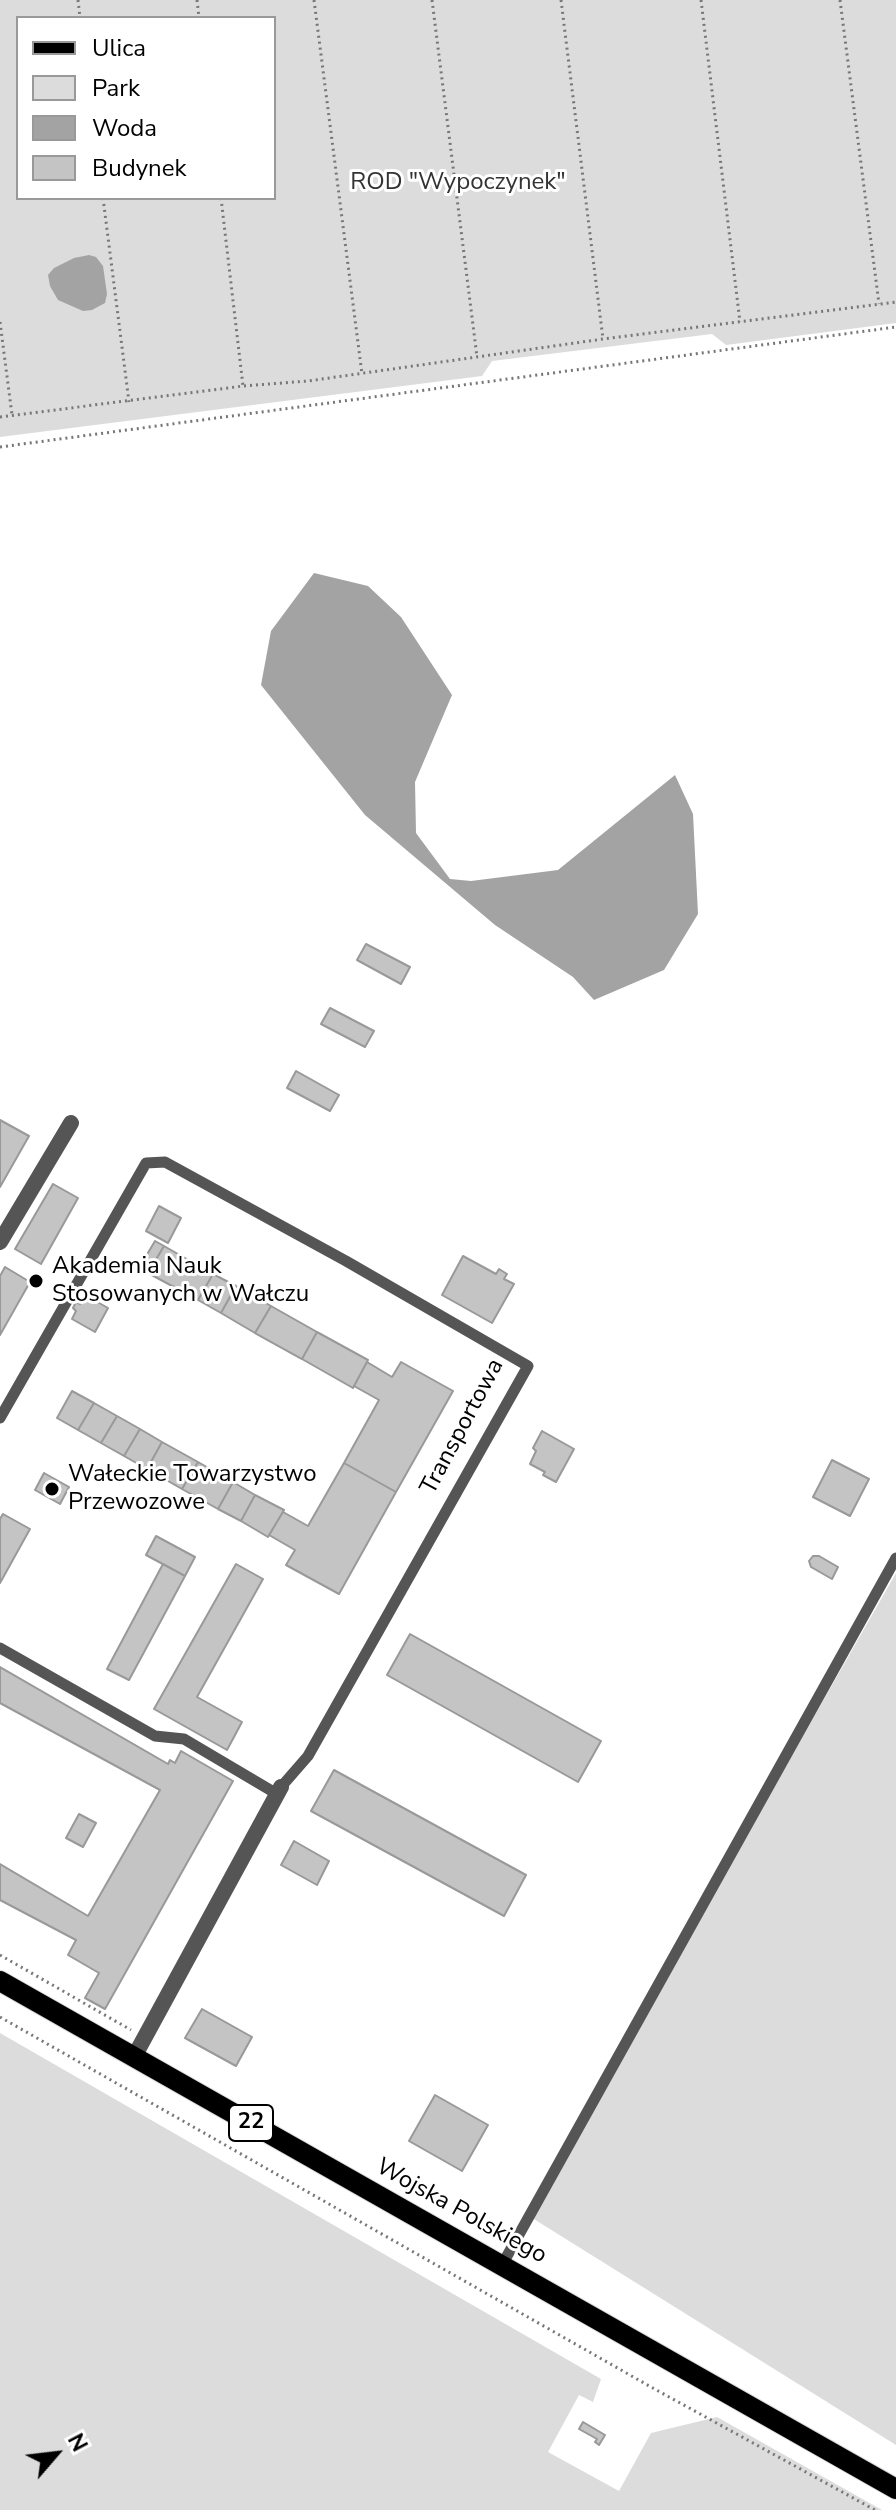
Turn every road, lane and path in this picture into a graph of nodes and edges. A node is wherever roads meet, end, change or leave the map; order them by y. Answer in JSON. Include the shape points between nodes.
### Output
{"nodes":[{"id":1,"x":314,"y":0,"type":"edge"},
{"id":2,"x":432,"y":0,"type":"edge"},
{"id":3,"x":561,"y":0,"type":"edge"},
{"id":4,"x":701,"y":0,"type":"edge"},
{"id":5,"x":840,"y":0,"type":"edge"},
{"id":6,"x":103,"y":200,"type":"edge"},
{"id":7,"x":221,"y":200,"type":"edge"},
{"id":8,"x":896,"y":302,"type":"edge"},
{"id":9,"x":879,"y":304,"type":"junction"},
{"id":10,"x":0,"y":322,"type":"edge"},
{"id":11,"x":740,"y":322,"type":"junction"},
{"id":12,"x":896,"y":328,"type":"edge"},
{"id":13,"x":603,"y":339,"type":"junction"},
{"id":14,"x":477,"y":357,"type":"junction"},
{"id":15,"x":362,"y":374,"type":"junction"},
{"id":16,"x":243,"y":386,"type":"junction"},
{"id":17,"x":129,"y":402,"type":"junction"},
{"id":18,"x":12,"y":415,"type":"junction"},
{"id":19,"x":0,"y":417,"type":"edge"},
{"id":20,"x":0,"y":447,"type":"edge"},
{"id":21,"x":71,"y":1123,"type":"dead end"},
{"id":22,"x":4,"y":1224,"type":"edge"},
{"id":23,"x":0,"y":1242,"type":"edge"},
{"id":24,"x":0,"y":1418,"type":"edge"},
{"id":25,"x":896,"y":1558,"type":"edge"},
{"id":26,"x":0,"y":1648,"type":"edge"},
{"id":27,"x":279,"y":1790,"type":"junction"},
{"id":28,"x":0,"y":1955,"type":"edge"},
{"id":29,"x":0,"y":1981,"type":"edge"},
{"id":30,"x":0,"y":2017,"type":"edge"},
{"id":31,"x":144,"y":2038,"type":"junction"},
{"id":32,"x":134,"y":2057,"type":"junction"},
{"id":33,"x":502,"y":2265,"type":"junction"},
{"id":34,"x":896,"y":2489,"type":"edge"},
{"id":35,"x":875,"y":2510,"type":"edge"}],
"edges":[{"from":1,"to":15,"type":"path"},
{"from":2,"to":14,"type":"path"},
{"from":3,"to":13,"type":"path"},
{"from":4,"to":11,"type":"path"},
{"from":5,"to":9,"type":"path"},
{"from":6,"to":17,"type":"path"},
{"from":7,"to":16,"type":"path"},
{"from":8,"to":9,"type":"path"},
{"from":9,"to":11,"type":"path"},
{"from":10,"to":18,"type":"path"},
{"from":11,"to":13,"type":"path"},
{"from":12,"to":20,"type":"path"},
{"from":13,"to":14,"type":"path"},
{"from":14,"to":15,"type":"path"},
{"from":15,"to":16,"type":"path"},
{"from":16,"to":17,"type":"path"},
{"from":17,"to":18,"type":"path"},
{"from":18,"to":19,"type":"path"},
{"from":21,"to":22,"type":"street"},
{"from":22,"to":23,"type":"street"},
{"from":24,"to":27,"type":"lane","name":"Transportowa","via":[[146,1163],[165,1162],[528,1366],[308,1756]]},
{"from":25,"to":33,"type":"lane"},
{"from":26,"to":27,"type":"lane","via":[[155,1736],[184,1739]]},
{"from":27,"to":31,"type":"street","name":"Transportowa"},
{"from":28,"to":31,"type":"path"},
{"from":29,"to":32,"type":"main road","name":"Wojska Polskiego","number":"22"},
{"from":30,"to":35,"type":"path"},
{"from":31,"to":32,"type":"street","name":"Transportowa"},
{"from":32,"to":33,"type":"main road","name":"Wojska Polskiego","number":"22"},
{"from":33,"to":34,"type":"main road","name":"Wojska Polskiego","number":"22"}]}
